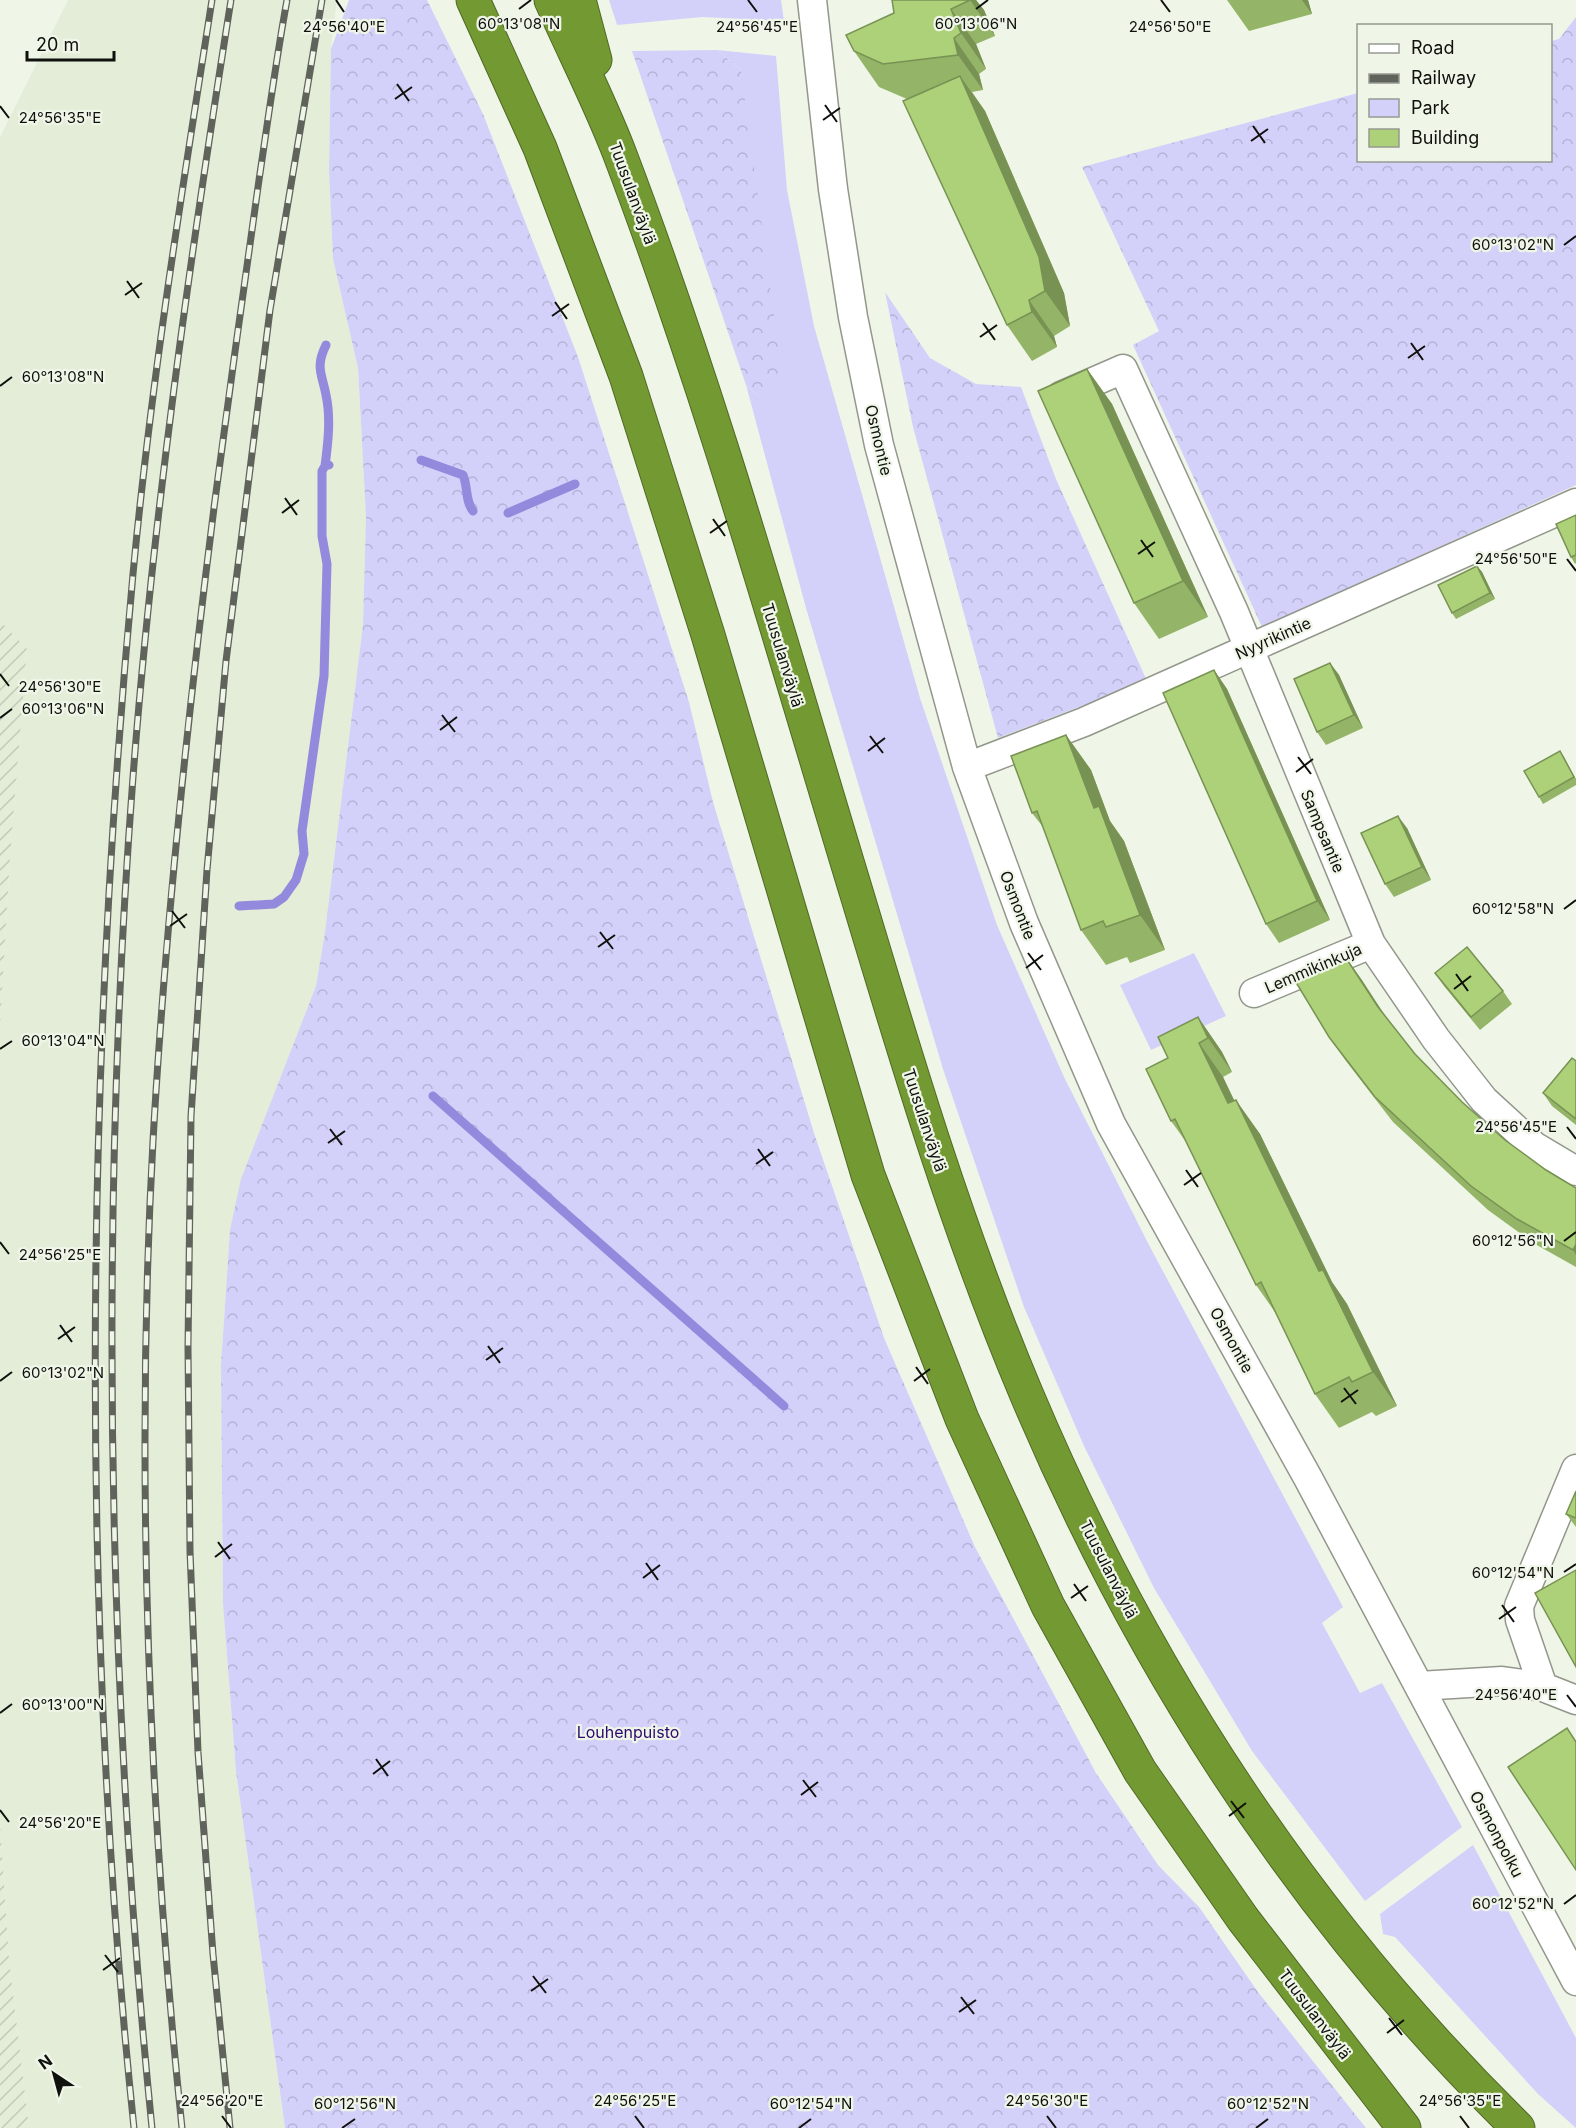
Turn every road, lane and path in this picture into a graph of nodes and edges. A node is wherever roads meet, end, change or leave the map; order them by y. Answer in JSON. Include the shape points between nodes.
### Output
{"nodes":[{"id":1,"x":473,"y":0,"type":"edge"},
{"id":2,"x":551,"y":0,"type":"edge"},
{"id":3,"x":579,"y":0,"type":"edge"},
{"id":4,"x":812,"y":0,"type":"edge"},
{"id":5,"x":616,"y":146,"type":"junction"},
{"id":6,"x":1053,"y":399,"type":"edge"},
{"id":7,"x":1576,"y":503,"type":"edge"},
{"id":8,"x":1249,"y":649,"type":"junction"},
{"id":9,"x":967,"y":767,"type":"junction"},
{"id":10,"x":1371,"y":944,"type":"junction"},
{"id":11,"x":1254,"y":993,"type":"dead end"},
{"id":12,"x":1576,"y":1171,"type":"edge"},
{"id":13,"x":1576,"y":1469,"type":"edge"},
{"id":14,"x":1419,"y":1686,"type":"junction"},
{"id":15,"x":1543,"y":1687,"type":"junction"},
{"id":16,"x":1576,"y":1700,"type":"edge"},
{"id":17,"x":1576,"y":1981,"type":"edge"},
{"id":18,"x":1404,"y":2128,"type":"edge"},
{"id":19,"x":1518,"y":2128,"type":"edge"}],
"edges":[{"from":1,"to":18,"type":"highway","name":"Tuusulanväylä","via":[[540,148],[626,376],[708,635],[868,1175],[962,1419],[1048,1606],[1140,1771],[1243,1919]]},
{"from":2,"to":5,"type":"highway","name":"Tuusulanväylä"},
{"from":3,"to":5,"type":"highway"},
{"from":4,"to":9,"type":"street","name":"Osmontie","via":[[833,189],[860,352],[879,445]]},
{"from":5,"to":19,"type":"highway","name":"Tuusulanväylä","via":[[693,357],[934,1153],[1030,1402],[1106,1568],[1199,1732],[1301,1881],[1393,1997]]},
{"from":6,"to":8,"type":"street","name":"Sampsantie","via":[[1123,369]]},
{"from":7,"to":8,"type":"street","name":"Nyyrikintie"},
{"from":8,"to":9,"type":"street","name":"Nyyrikintie","via":[[1075,726]]},
{"from":8,"to":10,"type":"street","name":"Sampsantie"},
{"from":9,"to":14,"type":"street","name":"Osmontie","via":[[1024,923],[1111,1124]]},
{"from":10,"to":11,"type":"street","name":"Lemmikinkuja"},
{"from":10,"to":12,"type":"street","name":"Sampsantie","via":[[1436,1039],[1484,1100],[1534,1146]]},
{"from":13,"to":15,"type":"street","via":[[1519,1606],[1520,1620]]},
{"from":14,"to":15,"type":"street","via":[[1502,1681]]},
{"from":14,"to":17,"type":"street","name":"Osmonpolku"},
{"from":15,"to":16,"type":"street"}]}
